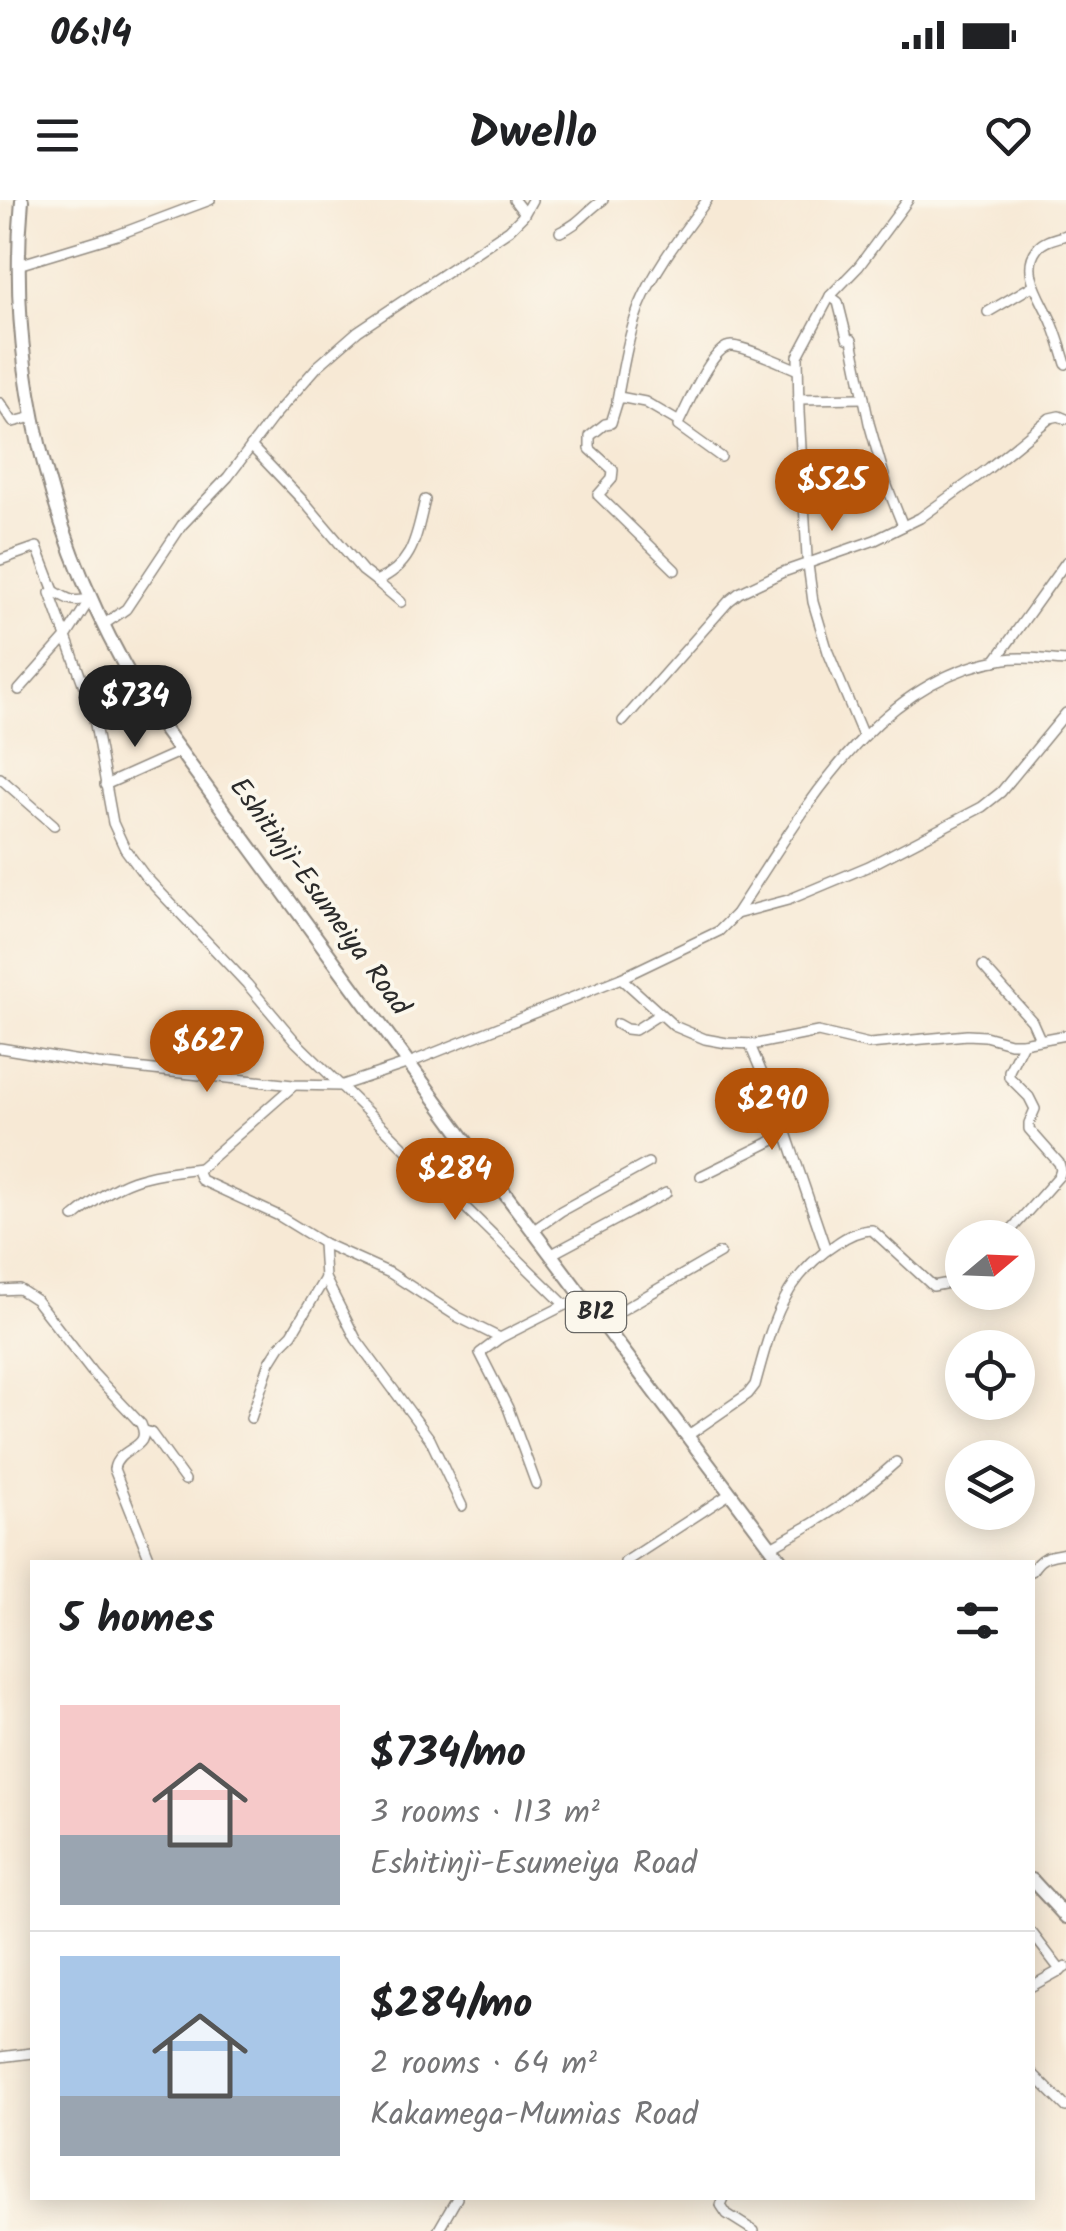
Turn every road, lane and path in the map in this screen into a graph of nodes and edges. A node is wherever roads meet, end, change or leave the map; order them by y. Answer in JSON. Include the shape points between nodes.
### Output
{"nodes":[{"id":1,"x":22,"y":200,"type":"edge"},
{"id":2,"x":210,"y":200,"type":"edge"},
{"id":3,"x":514,"y":200,"type":"edge"},
{"id":4,"x":532,"y":200,"type":"edge"},
{"id":5,"x":604,"y":200,"type":"edge"},
{"id":6,"x":707,"y":200,"type":"edge"},
{"id":7,"x":908,"y":200,"type":"edge"},
{"id":8,"x":524,"y":213,"type":"junction"},
{"id":9,"x":560,"y":232,"type":"dead end"},
{"id":10,"x":1066,"y":235,"type":"edge"},
{"id":11,"x":18,"y":265,"type":"junction"},
{"id":12,"x":1034,"y":286,"type":"junction"},
{"id":13,"x":830,"y":296,"type":"junction"},
{"id":14,"x":988,"y":312,"type":"dead end"},
{"id":15,"x":1066,"y":364,"type":"edge"},
{"id":16,"x":798,"y":370,"type":"junction"},
{"id":17,"x":864,"y":398,"type":"junction"},
{"id":18,"x":798,"y":399,"type":"junction"},
{"id":19,"x":616,"y":400,"type":"junction"},
{"id":20,"x":0,"y":403,"type":"edge"},
{"id":21,"x":33,"y":417,"type":"junction"},
{"id":22,"x":1066,"y":419,"type":"edge"},
{"id":23,"x":679,"y":422,"type":"junction"},
{"id":24,"x":251,"y":446,"type":"junction"},
{"id":25,"x":721,"y":457,"type":"dead end"},
{"id":26,"x":425,"y":500,"type":"dead end"},
{"id":27,"x":902,"y":526,"type":"junction"},
{"id":28,"x":0,"y":560,"type":"edge"},
{"id":29,"x":1066,"y":562,"type":"edge"},
{"id":30,"x":807,"y":563,"type":"junction"},
{"id":31,"x":675,"y":570,"type":"dead end"},
{"id":32,"x":376,"y":580,"type":"junction"},
{"id":33,"x":54,"y":591,"type":"junction"},
{"id":34,"x":90,"y":598,"type":"junction"},
{"id":35,"x":401,"y":602,"type":"dead end"},
{"id":36,"x":103,"y":625,"type":"junction"},
{"id":37,"x":66,"y":637,"type":"junction"},
{"id":38,"x":995,"y":661,"type":"junction"},
{"id":39,"x":1066,"y":661,"type":"edge"},
{"id":40,"x":19,"y":690,"type":"dead end"},
{"id":41,"x":1066,"y":713,"type":"edge"},
{"id":42,"x":623,"y":722,"type":"dead end"},
{"id":43,"x":864,"y":736,"type":"junction"},
{"id":44,"x":181,"y":752,"type":"junction"},
{"id":45,"x":0,"y":778,"type":"edge"},
{"id":46,"x":105,"y":785,"type":"junction"},
{"id":47,"x":54,"y":825,"type":"dead end"},
{"id":48,"x":736,"y":914,"type":"junction"},
{"id":49,"x":983,"y":966,"type":"dead end"},
{"id":50,"x":621,"y":978,"type":"junction"},
{"id":51,"x":660,"y":1014,"type":"junction"},
{"id":52,"x":616,"y":1024,"type":"dead end"},
{"id":53,"x":1066,"y":1035,"type":"edge"},
{"id":54,"x":1040,"y":1039,"type":"junction"},
{"id":55,"x":1022,"y":1043,"type":"junction"},
{"id":56,"x":750,"y":1045,"type":"junction"},
{"id":57,"x":0,"y":1048,"type":"edge"},
{"id":58,"x":409,"y":1063,"type":"junction"},
{"id":59,"x":293,"y":1085,"type":"junction"},
{"id":60,"x":340,"y":1086,"type":"junction"},
{"id":61,"x":786,"y":1134,"type":"junction"},
{"id":62,"x":648,"y":1163,"type":"dead end"},
{"id":63,"x":200,"y":1168,"type":"junction"},
{"id":64,"x":702,"y":1176,"type":"dead end"},
{"id":65,"x":666,"y":1193,"type":"dead end"},
{"id":66,"x":74,"y":1217,"type":"dead end"},
{"id":67,"x":1020,"y":1220,"type":"edge"},
{"id":68,"x":534,"y":1230,"type":"junction"},
{"id":69,"x":323,"y":1243,"type":"junction"},
{"id":70,"x":826,"y":1250,"type":"junction"},
{"id":71,"x":720,"y":1253,"type":"dead end"},
{"id":72,"x":552,"y":1254,"type":"junction"},
{"id":73,"x":324,"y":1278,"type":"junction"},
{"id":74,"x":945,"y":1284,"type":"edge"},
{"id":75,"x":0,"y":1290,"type":"edge"},
{"id":76,"x":588,"y":1301,"type":"junction"},
{"id":77,"x":565,"y":1306,"type":"junction"},
{"id":78,"x":603,"y":1321,"type":"junction"},
{"id":79,"x":500,"y":1338,"type":"junction"},
{"id":80,"x":251,"y":1418,"type":"dead end"},
{"id":81,"x":144,"y":1431,"type":"junction"},
{"id":82,"x":687,"y":1436,"type":"junction"},
{"id":83,"x":896,"y":1462,"type":"dead end"},
{"id":84,"x":185,"y":1480,"type":"dead end"},
{"id":85,"x":536,"y":1484,"type":"dead end"},
{"id":86,"x":731,"y":1493,"type":"junction"},
{"id":87,"x":462,"y":1506,"type":"dead end"},
{"id":88,"x":771,"y":1547,"type":"junction"},
{"id":89,"x":1066,"y":1553,"type":"edge"},
{"id":90,"x":150,"y":1560,"type":"edge"},
{"id":91,"x":627,"y":1560,"type":"edge"},
{"id":92,"x":781,"y":1560,"type":"edge"},
{"id":93,"x":1035,"y":1566,"type":"edge"},
{"id":94,"x":1035,"y":1883,"type":"edge"},
{"id":95,"x":1066,"y":1917,"type":"edge"},
{"id":96,"x":1035,"y":1936,"type":"edge"},
{"id":97,"x":1063,"y":1969,"type":"edge"},
{"id":98,"x":1035,"y":1984,"type":"edge"},
{"id":99,"x":30,"y":2053,"type":"edge"},
{"id":100,"x":0,"y":2057,"type":"edge"},
{"id":101,"x":1035,"y":2076,"type":"edge"},
{"id":102,"x":1066,"y":2108,"type":"edge"},
{"id":103,"x":456,"y":2200,"type":"edge"},
{"id":104,"x":723,"y":2200,"type":"edge"},
{"id":105,"x":445,"y":2219,"type":"junction"},
{"id":106,"x":438,"y":2231,"type":"edge"},
{"id":107,"x":446,"y":2231,"type":"edge"},
{"id":108,"x":754,"y":2231,"type":"edge"}],
"edges":[{"from":1,"to":11,"type":"highway","name":"Eshitinji-Esumeiya Road","number":"B12"},
{"from":2,"to":11,"type":"street"},
{"from":3,"to":8,"type":"street"},
{"from":4,"to":8,"type":"street"},
{"from":5,"to":9,"type":"street"},
{"from":6,"to":19,"type":"street","via":[[640,306]]},
{"from":7,"to":13,"type":"street"},
{"from":8,"to":24,"type":"street","via":[[487,246],[358,330]]},
{"from":10,"to":12,"type":"street","via":[[1035,250]]},
{"from":11,"to":21,"type":"highway","name":"Eshitinji-Esumeiya Road","number":"B12"},
{"from":12,"to":14,"type":"street"},
{"from":12,"to":15,"type":"street"},
{"from":13,"to":16,"type":"street","via":[[800,350]]},
{"from":13,"to":17,"type":"street","via":[[852,340]]},
{"from":16,"to":18,"type":"street"},
{"from":16,"to":23,"type":"street","via":[[734,345],[722,348]]},
{"from":17,"to":18,"type":"street"},
{"from":17,"to":27,"type":"street"},
{"from":18,"to":30,"type":"street"},
{"from":19,"to":23,"type":"street","via":[[646,402]]},
{"from":19,"to":31,"type":"street","via":[[611,423],[590,436],[590,449],[613,476],[598,495]]},
{"from":20,"to":21,"type":"street","via":[[12,422]]},
{"from":21,"to":34,"type":"highway","name":"Eshitinji-Esumeiya Road","number":"B12","via":[[56,508]]},
{"from":22,"to":27,"type":"street","via":[[1050,418]]},
{"from":23,"to":25,"type":"street"},
{"from":24,"to":32,"type":"street"},
{"from":24,"to":36,"type":"street","via":[[182,525],[126,609]]},
{"from":26,"to":32,"type":"street","via":[[404,562]]},
{"from":27,"to":30,"type":"street"},
{"from":28,"to":33,"type":"street","via":[[36,547]]},
{"from":29,"to":38,"type":"street"},
{"from":30,"to":42,"type":"street","via":[[740,592]]},
{"from":30,"to":43,"type":"street","via":[[828,652]]},
{"from":32,"to":35,"type":"street"},
{"from":33,"to":34,"type":"street","via":[[80,602]]},
{"from":33,"to":37,"type":"street"},
{"from":34,"to":36,"type":"highway","name":"Eshitinji-Esumeiya Road","number":"B12"},
{"from":34,"to":37,"type":"street"},
{"from":36,"to":44,"type":"highway","name":"Eshitinji-Esumeiya Road","number":"B12"},
{"from":37,"to":40,"type":"street"},
{"from":37,"to":46,"type":"street","via":[[92,708]]},
{"from":38,"to":39,"type":"street"},
{"from":38,"to":43,"type":"street","via":[[931,685]]},
{"from":41,"to":48,"type":"street","via":[[982,808],[854,872]]},
{"from":43,"to":48,"type":"street"},
{"from":44,"to":46,"type":"street"},
{"from":44,"to":58,"type":"highway","name":"Eshitinji-Esumeiya Road","number":"B12"},
{"from":45,"to":47,"type":"street"},
{"from":46,"to":60,"type":"street","via":[[113,824],[145,876]]},
{"from":48,"to":50,"type":"street","via":[[719,931]]},
{"from":49,"to":54,"type":"street"},
{"from":50,"to":51,"type":"street"},
{"from":50,"to":58,"type":"street"},
{"from":51,"to":52,"type":"street","via":[[635,1030]]},
{"from":51,"to":56,"type":"street","via":[[690,1034]]},
{"from":53,"to":54,"type":"street"},
{"from":54,"to":55,"type":"street"},
{"from":55,"to":56,"type":"street","via":[[966,1035],[869,1044],[818,1032]]},
{"from":55,"to":67,"type":"street","via":[[1009,1078],[1036,1109],[1028,1130],[1061,1170]]},
{"from":56,"to":61,"type":"street"},
{"from":57,"to":59,"type":"street"},
{"from":58,"to":60,"type":"street"},
{"from":58,"to":68,"type":"highway","number":"B12"},
{"from":59,"to":60,"type":"street"},
{"from":59,"to":63,"type":"street"},
{"from":60,"to":77,"type":"street"},
{"from":61,"to":64,"type":"street"},
{"from":61,"to":70,"type":"street"},
{"from":62,"to":68,"type":"street"},
{"from":63,"to":66,"type":"street","via":[[123,1183]]},
{"from":63,"to":69,"type":"street","via":[[205,1183]]},
{"from":65,"to":72,"type":"street"},
{"from":68,"to":72,"type":"highway","number":"B12"},
{"from":69,"to":73,"type":"street"},
{"from":69,"to":79,"type":"street"},
{"from":70,"to":74,"type":"street","via":[[872,1230],[933,1286]]},
{"from":70,"to":82,"type":"street","via":[[778,1307],[748,1394]]},
{"from":71,"to":78,"type":"street"},
{"from":72,"to":76,"type":"highway","number":"B12"},
{"from":73,"to":80,"type":"street","via":[[270,1362]]},
{"from":73,"to":87,"type":"street","via":[[356,1339],[430,1439]]},
{"from":75,"to":81,"type":"street","via":[[19,1289],[36,1300]]},
{"from":76,"to":77,"type":"street"},
{"from":76,"to":78,"type":"highway","number":"B12"},
{"from":77,"to":79,"type":"street"},
{"from":78,"to":82,"type":"highway","number":"B12"},
{"from":79,"to":85,"type":"street","via":[[480,1353]]},
{"from":81,"to":84,"type":"street"},
{"from":81,"to":90,"type":"street","via":[[114,1469]]},
{"from":82,"to":86,"type":"highway","number":"B12"},
{"from":83,"to":88,"type":"street","via":[[850,1501]]},
{"from":86,"to":88,"type":"highway","number":"B12"},
{"from":86,"to":91,"type":"street"},
{"from":88,"to":92,"type":"highway","number":"B12"},
{"from":89,"to":93,"type":"street"},
{"from":94,"to":95,"type":"highway"},
{"from":96,"to":97,"type":"street"},
{"from":97,"to":98,"type":"street"},
{"from":99,"to":100,"type":"street"},
{"from":101,"to":102,"type":"street"},
{"from":103,"to":105,"type":"street"},
{"from":104,"to":108,"type":"street","via":[[725,2212]]},
{"from":105,"to":106,"type":"street"},
{"from":105,"to":107,"type":"street"}]}
